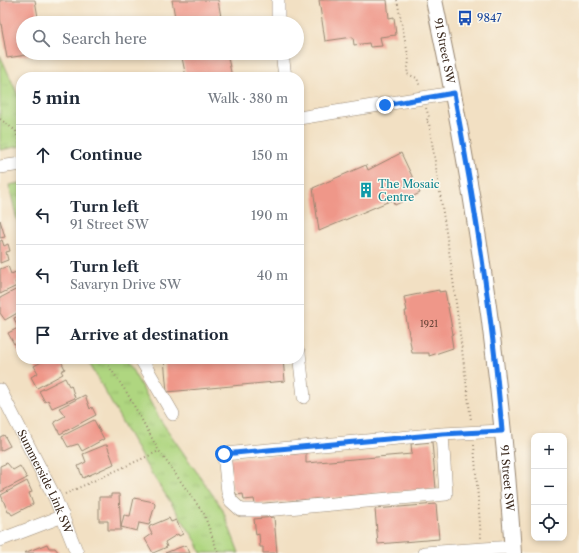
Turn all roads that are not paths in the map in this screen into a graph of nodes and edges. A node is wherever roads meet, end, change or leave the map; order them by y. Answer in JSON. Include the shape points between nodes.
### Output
{"nodes":[{"id":1,"x":278,"y":0,"type":"edge"},
{"id":2,"x":434,"y":0,"type":"edge"},
{"id":3,"x":278,"y":16,"type":"edge"},
{"id":4,"x":283,"y":60,"type":"edge"},
{"id":5,"x":284,"y":72,"type":"edge"},
{"id":6,"x":454,"y":93,"type":"junction"},
{"id":7,"x":304,"y":117,"type":"edge"},
{"id":8,"x":16,"y":165,"type":"edge"},
{"id":9,"x":0,"y":167,"type":"edge"},
{"id":10,"x":144,"y":364,"type":"edge"},
{"id":11,"x":300,"y":364,"type":"edge"},
{"id":12,"x":0,"y":390,"type":"edge"},
{"id":13,"x":304,"y":397,"type":"dead end"},
{"id":14,"x":173,"y":414,"type":"dead end"},
{"id":15,"x":502,"y":431,"type":"junction"},
{"id":16,"x":442,"y":434,"type":"junction"},
{"id":17,"x":63,"y":516,"type":"junction"},
{"id":18,"x":0,"y":540,"type":"edge"},
{"id":19,"x":513,"y":550,"type":"edge"},
{"id":20,"x":77,"y":553,"type":"edge"},
{"id":21,"x":424,"y":553,"type":"edge"}],
"edges":[{"from":1,"to":3,"type":"street"},
{"from":2,"to":6,"type":"main road","name":"91 Street SW"},
{"from":4,"to":5,"type":"street"},
{"from":6,"to":7,"type":"street"},
{"from":6,"to":15,"type":"main road","name":"91 Street SW","via":[[482,258]]},
{"from":8,"to":9,"type":"street"},
{"from":10,"to":14,"type":"street"},
{"from":11,"to":13,"type":"street"},
{"from":12,"to":17,"type":"street","name":"Summerside Link SW"},
{"from":15,"to":16,"type":"street"},
{"from":15,"to":19,"type":"main road","name":"91 Street SW"},
{"from":16,"to":16,"type":"street","via":[[224,454],[228,492],[231,501],[240,510],[446,494]]},
{"from":17,"to":18,"type":"street"},
{"from":17,"to":20,"type":"street","name":"Summerside Link SW"},
{"from":19,"to":21,"type":"street","via":[[482,549]]}]}
